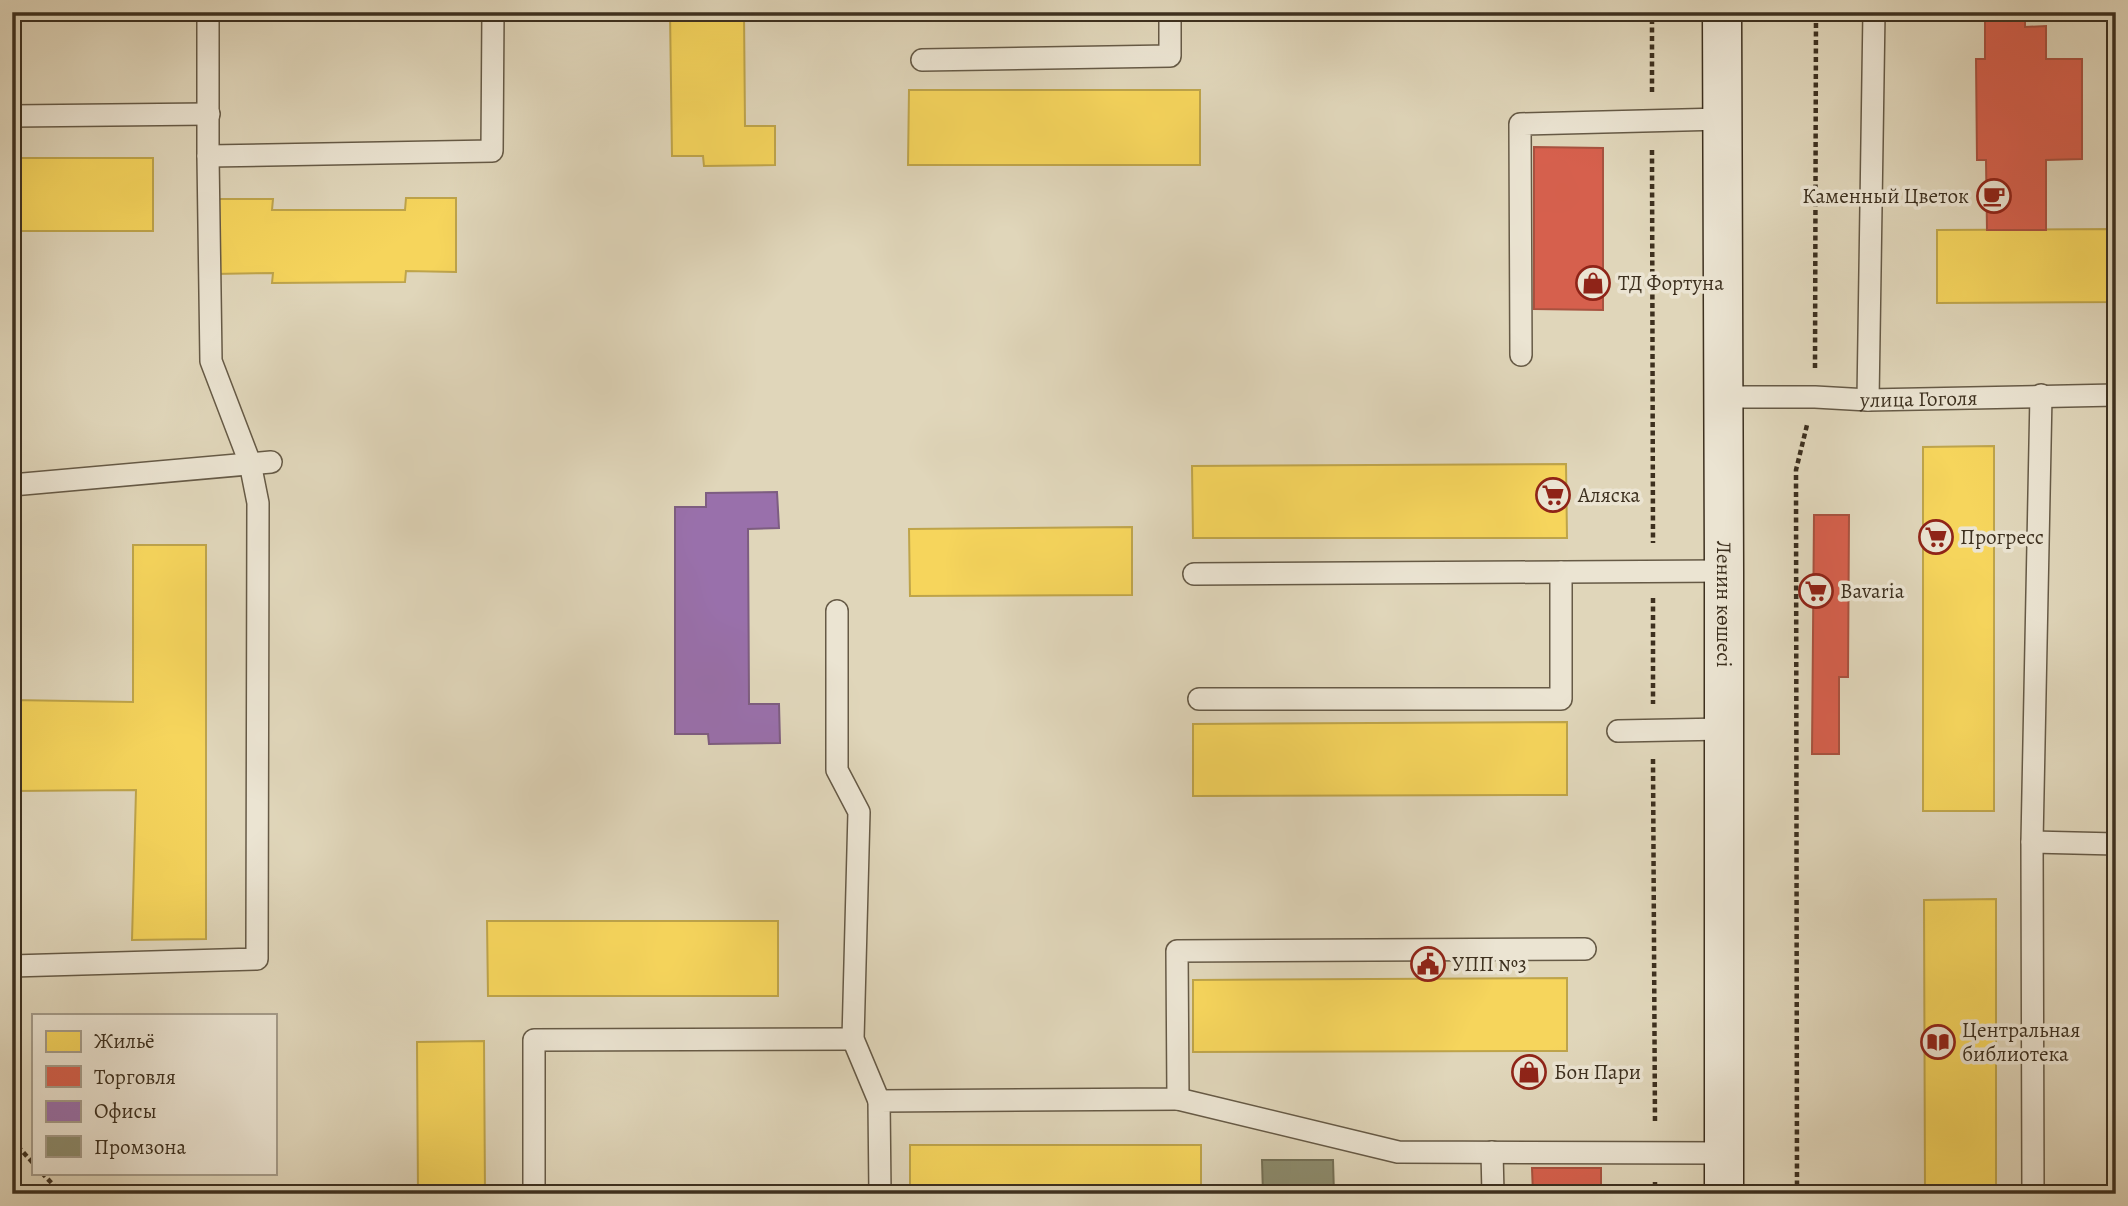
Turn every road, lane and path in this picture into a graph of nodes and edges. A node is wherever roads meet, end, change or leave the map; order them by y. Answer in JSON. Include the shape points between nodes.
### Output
{"nodes":[{"id":1,"x":208,"y":12,"type":"edge"},
{"id":2,"x":493,"y":12,"type":"edge"},
{"id":3,"x":1170,"y":12,"type":"edge"},
{"id":4,"x":1722,"y":12,"type":"edge"},
{"id":5,"x":1816,"y":12,"type":"edge"},
{"id":6,"x":1874,"y":12,"type":"edge"},
{"id":7,"x":922,"y":60,"type":"dead end"},
{"id":8,"x":209,"y":114,"type":"junction"},
{"id":9,"x":12,"y":116,"type":"edge"},
{"id":10,"x":1722,"y":119,"type":"junction"},
{"id":11,"x":208,"y":156,"type":"junction"},
{"id":12,"x":1521,"y":355,"type":"dead end"},
{"id":13,"x":2116,"y":395,"type":"edge"},
{"id":14,"x":2041,"y":396,"type":"junction"},
{"id":15,"x":1723,"y":397,"type":"junction"},
{"id":16,"x":1815,"y":397,"type":"junction"},
{"id":17,"x":1868,"y":400,"type":"junction"},
{"id":18,"x":271,"y":462,"type":"dead end"},
{"id":19,"x":250,"y":463,"type":"junction"},
{"id":20,"x":12,"y":485,"type":"edge"},
{"id":21,"x":1724,"y":571,"type":"junction"},
{"id":22,"x":1561,"y":572,"type":"junction"},
{"id":23,"x":1194,"y":574,"type":"dead end"},
{"id":24,"x":837,"y":611,"type":"dead end"},
{"id":25,"x":1199,"y":699,"type":"dead end"},
{"id":26,"x":1724,"y":729,"type":"junction"},
{"id":27,"x":1618,"y":731,"type":"dead end"},
{"id":28,"x":2032,"y":842,"type":"junction"},
{"id":29,"x":2116,"y":844,"type":"edge"},
{"id":30,"x":1585,"y":949,"type":"dead end"},
{"id":31,"x":12,"y":966,"type":"edge"},
{"id":32,"x":853,"y":1039,"type":"junction"},
{"id":33,"x":1178,"y":1099,"type":"junction"},
{"id":34,"x":879,"y":1101,"type":"junction"},
{"id":35,"x":12,"y":1140,"type":"edge"},
{"id":36,"x":1492,"y":1152,"type":"junction"},
{"id":37,"x":1724,"y":1153,"type":"junction"},
{"id":38,"x":32,"y":1162,"type":"edge"},
{"id":39,"x":43,"y":1174,"type":"edge"},
{"id":40,"x":62,"y":1194,"type":"edge"},
{"id":41,"x":534,"y":1194,"type":"edge"},
{"id":42,"x":880,"y":1194,"type":"edge"},
{"id":43,"x":1493,"y":1194,"type":"edge"},
{"id":44,"x":1724,"y":1194,"type":"edge"},
{"id":45,"x":1797,"y":1194,"type":"edge"},
{"id":46,"x":2033,"y":1194,"type":"edge"}],
"edges":[{"from":1,"to":8,"type":"lane"},
{"from":2,"to":11,"type":"lane","via":[[492,151]]},
{"from":3,"to":7,"type":"lane","via":[[1170,56]]},
{"from":4,"to":10,"type":"main road","name":"Ленин көшесі"},
{"from":5,"to":16,"type":"path"},
{"from":6,"to":17,"type":"lane"},
{"from":8,"to":9,"type":"lane"},
{"from":8,"to":11,"type":"lane"},
{"from":10,"to":12,"type":"lane","via":[[1520,124]]},
{"from":10,"to":15,"type":"main road","name":"Ленин көшесі"},
{"from":11,"to":19,"type":"lane","via":[[211,361]]},
{"from":13,"to":14,"type":"lane","name":"улица Гоголя"},
{"from":14,"to":17,"type":"lane","name":"улица Гоголя"},
{"from":14,"to":28,"type":"lane"},
{"from":15,"to":16,"type":"lane","name":"улица Гоголя"},
{"from":15,"to":21,"type":"main road","name":"Ленин көшесі"},
{"from":16,"to":17,"type":"lane","name":"улица Гоголя"},
{"from":16,"to":45,"type":"path","via":[[1796,470]]},
{"from":18,"to":19,"type":"lane"},
{"from":19,"to":20,"type":"lane"},
{"from":19,"to":31,"type":"lane","via":[[258,503],[257,959]]},
{"from":21,"to":22,"type":"lane"},
{"from":21,"to":26,"type":"main road","name":"Ленин көшесі"},
{"from":22,"to":23,"type":"lane"},
{"from":22,"to":25,"type":"lane","via":[[1561,699]]},
{"from":24,"to":32,"type":"lane","via":[[837,770],[859,812]]},
{"from":26,"to":27,"type":"lane"},
{"from":26,"to":37,"type":"main road","name":"Ленин көшесі"},
{"from":28,"to":29,"type":"lane"},
{"from":28,"to":46,"type":"lane"},
{"from":30,"to":33,"type":"lane","via":[[1177,951]]},
{"from":32,"to":34,"type":"lane"},
{"from":32,"to":41,"type":"lane","via":[[534,1040]]},
{"from":33,"to":34,"type":"lane"},
{"from":33,"to":36,"type":"lane","via":[[1398,1152]]},
{"from":34,"to":42,"type":"lane"},
{"from":35,"to":38,"type":"path"},
{"from":36,"to":37,"type":"lane"},
{"from":36,"to":43,"type":"lane"},
{"from":37,"to":44,"type":"main road","name":"Ленин көшесі"},
{"from":39,"to":40,"type":"path"}]}
